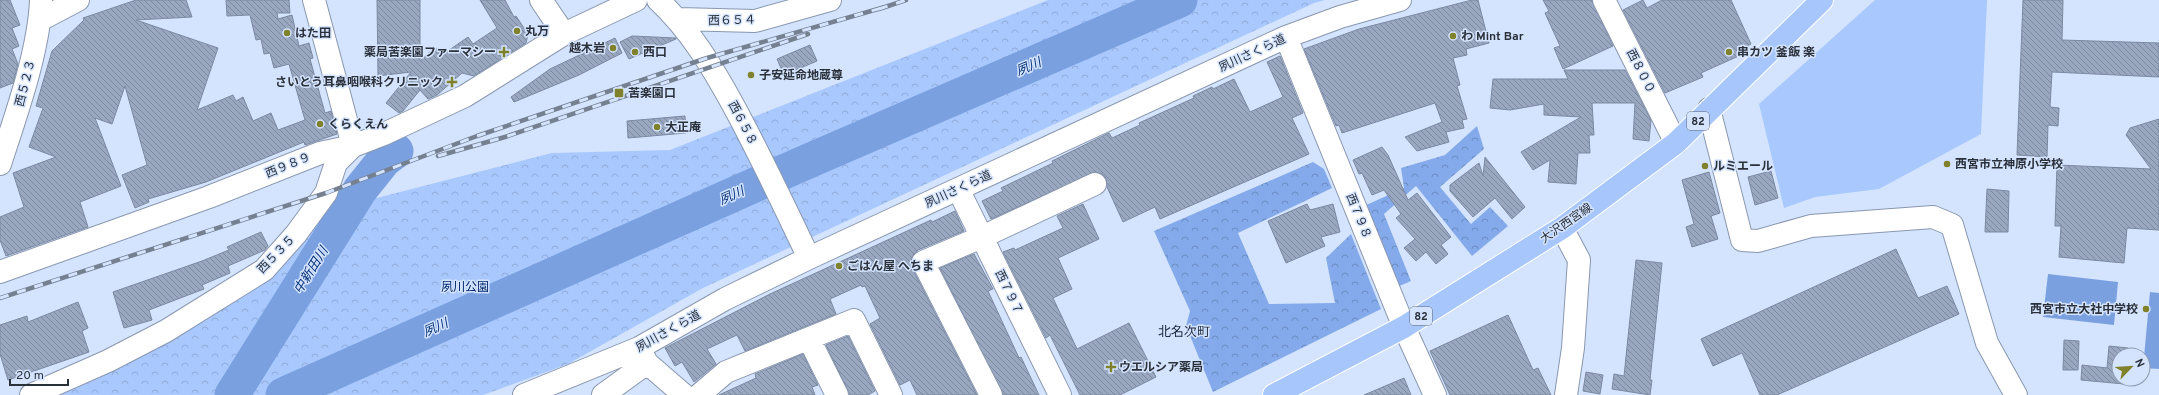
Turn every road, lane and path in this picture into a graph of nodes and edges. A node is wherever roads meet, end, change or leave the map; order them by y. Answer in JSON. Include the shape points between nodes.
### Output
{"nodes":[{"id":1,"x":78,"y":0,"type":"edge"},
{"id":2,"x":314,"y":0,"type":"edge"},
{"id":3,"x":541,"y":0,"type":"edge"},
{"id":4,"x":636,"y":0,"type":"edge"},
{"id":5,"x":658,"y":0,"type":"edge"},
{"id":6,"x":830,"y":0,"type":"edge"},
{"id":7,"x":1400,"y":0,"type":"edge"},
{"id":8,"x":1604,"y":0,"type":"edge"},
{"id":9,"x":1822,"y":0,"type":"edge"},
{"id":10,"x":40,"y":10,"type":"edge"},
{"id":11,"x":679,"y":20,"type":"junction"},
{"id":12,"x":564,"y":34,"type":"junction"},
{"id":13,"x":1286,"y":37,"type":"junction"},
{"id":14,"x":1709,"y":109,"type":"junction"},
{"id":15,"x":1676,"y":143,"type":"junction"},
{"id":16,"x":353,"y":146,"type":"junction"},
{"id":17,"x":0,"y":164,"type":"edge"},
{"id":18,"x":1095,"y":184,"type":"dead end"},
{"id":19,"x":958,"y":189,"type":"junction"},
{"id":20,"x":1562,"y":228,"type":"junction"},
{"id":21,"x":982,"y":237,"type":"junction"},
{"id":22,"x":809,"y":258,"type":"junction"},
{"id":23,"x":0,"y":272,"type":"edge"},
{"id":24,"x":1404,"y":327,"type":"junction"},
{"id":25,"x":809,"y":339,"type":"junction"},
{"id":26,"x":643,"y":356,"type":"junction"},
{"id":27,"x":32,"y":395,"type":"edge"},
{"id":28,"x":524,"y":395,"type":"edge"},
{"id":29,"x":603,"y":395,"type":"edge"},
{"id":30,"x":684,"y":395,"type":"edge"},
{"id":31,"x":699,"y":395,"type":"edge"},
{"id":32,"x":837,"y":395,"type":"edge"},
{"id":33,"x":891,"y":395,"type":"edge"},
{"id":34,"x":991,"y":395,"type":"edge"},
{"id":35,"x":1060,"y":395,"type":"edge"},
{"id":36,"x":1274,"y":395,"type":"edge"},
{"id":37,"x":1435,"y":395,"type":"edge"},
{"id":38,"x":1566,"y":395,"type":"edge"},
{"id":39,"x":2016,"y":395,"type":"edge"}],
"edges":[{"from":1,"to":10,"type":"street"},
{"from":2,"to":16,"type":"street"},
{"from":3,"to":12,"type":"street"},
{"from":4,"to":12,"type":"street","name":"西９８９"},
{"from":5,"to":11,"type":"street","name":"西６５８"},
{"from":6,"to":11,"type":"street","name":"西６５４","via":[[755,21]]},
{"from":7,"to":13,"type":"street","name":"夙川さくら道"},
{"from":8,"to":15,"type":"street","name":"西８００"},
{"from":9,"to":14,"type":"main road","name":"大沢西宮線","number":"82"},
{"from":10,"to":17,"type":"street","name":"西５２３","via":[[19,107]]},
{"from":11,"to":22,"type":"street","name":"西６５８","via":[[712,67],[753,142]]},
{"from":12,"to":16,"type":"street","name":"西９８９","via":[[465,96]]},
{"from":13,"to":19,"type":"street","name":"夙川さくら道"},
{"from":13,"to":24,"type":"street","name":"西７９８"},
{"from":14,"to":15,"type":"main road","name":"大沢西宮線","number":"82"},
{"from":14,"to":39,"type":"street","via":[[1742,240],[1758,241],[1811,226],[1933,217],[1952,225],[1988,343]]},
{"from":15,"to":20,"type":"main road","name":"大沢西宮線","number":"82"},
{"from":16,"to":23,"type":"street","name":"西９８９","via":[[320,152],[209,197]]},
{"from":16,"to":27,"type":"street","name":"西５３５","via":[[336,164],[326,193],[264,270],[166,331],[108,361]]},
{"from":18,"to":21,"type":"street"},
{"from":19,"to":21,"type":"street","name":"西７９７"},
{"from":19,"to":22,"type":"street","name":"夙川さくら道"},
{"from":20,"to":24,"type":"main road","name":"大沢西宮線","number":"82"},
{"from":20,"to":38,"type":"street","via":[[1579,260],[1573,348]]},
{"from":21,"to":34,"type":"street","via":[[923,262]]},
{"from":21,"to":35,"type":"street","name":"西７９７"},
{"from":22,"to":26,"type":"street","name":"夙川さくら道","via":[[725,299]]},
{"from":24,"to":36,"type":"main road","name":"大沢西宮線","number":"82"},
{"from":24,"to":37,"type":"street","name":"西７９８"},
{"from":25,"to":31,"type":"street","via":[[726,372]]},
{"from":25,"to":32,"type":"street"},
{"from":25,"to":33,"type":"street","via":[[854,320]]},
{"from":26,"to":28,"type":"street","name":"夙川さくら道"},
{"from":26,"to":29,"type":"street"},
{"from":26,"to":30,"type":"street"}]}
